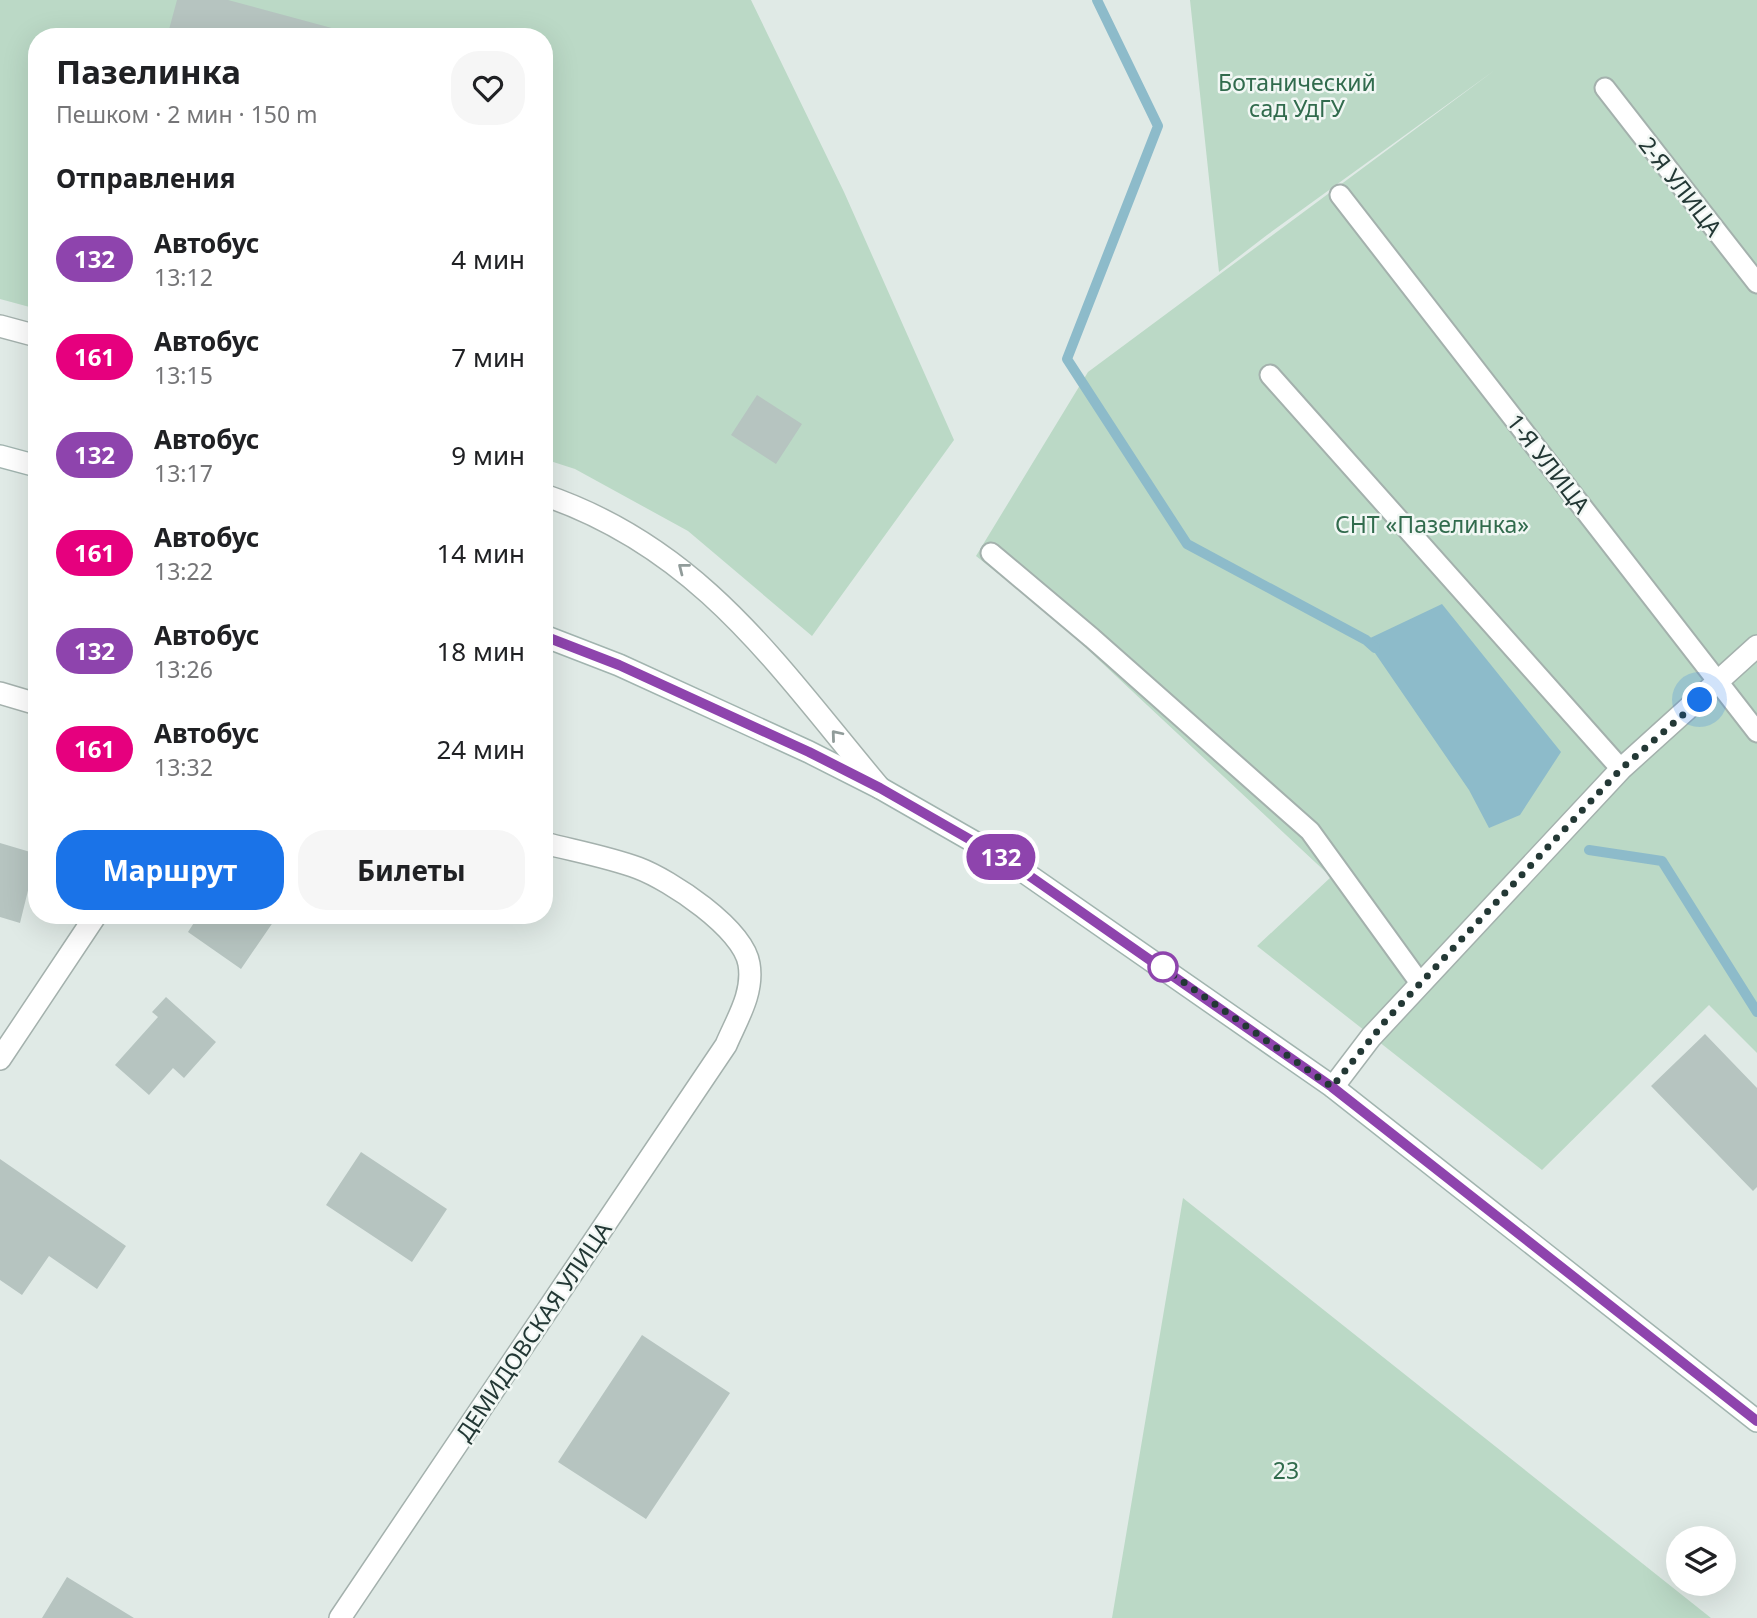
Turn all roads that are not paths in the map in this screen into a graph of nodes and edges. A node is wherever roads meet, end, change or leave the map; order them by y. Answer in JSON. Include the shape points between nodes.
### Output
{"nodes":[{"id":1,"x":1605,"y":88,"type":"dead end"},
{"id":2,"x":1340,"y":195,"type":"dead end"},
{"id":3,"x":1757,"y":283,"type":"edge"},
{"id":4,"x":0,"y":326,"type":"edge"},
{"id":5,"x":28,"y":334,"type":"edge"},
{"id":6,"x":1269,"y":375,"type":"dead end"},
{"id":7,"x":0,"y":456,"type":"edge"},
{"id":8,"x":28,"y":464,"type":"edge"},
{"id":9,"x":553,"y":499,"type":"edge"},
{"id":10,"x":991,"y":553,"type":"dead end"},
{"id":11,"x":553,"y":639,"type":"edge"},
{"id":12,"x":1757,"y":646,"type":"edge"},
{"id":13,"x":1720,"y":682,"type":"junction"},
{"id":14,"x":0,"y":693,"type":"edge"},
{"id":15,"x":28,"y":701,"type":"edge"},
{"id":16,"x":1757,"y":732,"type":"edge"},
{"id":17,"x":1621,"y":769,"type":"junction"},
{"id":18,"x":880,"y":788,"type":"junction"},
{"id":19,"x":553,"y":845,"type":"edge"},
{"id":20,"x":90,"y":924,"type":"edge"},
{"id":21,"x":1420,"y":982,"type":"junction"},
{"id":22,"x":0,"y":1059,"type":"edge"},
{"id":23,"x":1332,"y":1087,"type":"junction"},
{"id":24,"x":1757,"y":1421,"type":"edge"},
{"id":25,"x":340,"y":1618,"type":"edge"}],
"edges":[{"from":1,"to":3,"type":"lane","name":"2-Я УЛИЦА"},
{"from":2,"to":13,"type":"lane","name":"1-Я УЛИЦА"},
{"from":4,"to":5,"type":"street"},
{"from":6,"to":17,"type":"lane"},
{"from":7,"to":8,"type":"street"},
{"from":18,"to":9,"type":"street","one_way":true,"via":[[787,673],[698,580],[625,531]]},
{"from":10,"to":21,"type":"lane","via":[[1310,831]]},
{"from":11,"to":18,"type":"street","via":[[619,665]]},
{"from":12,"to":13,"type":"street"},
{"from":13,"to":16,"type":"lane","name":"1-Я УЛИЦА"},
{"from":13,"to":17,"type":"street"},
{"from":14,"to":15,"type":"street"},
{"from":17,"to":21,"type":"street"},
{"from":18,"to":23,"type":"street","via":[[1011,863]]},
{"from":19,"to":25,"type":"street","name":"ДЕМИДОВСКАЯ УЛИЦА","via":[[640,868],[701,905],[738,939],[749,962],[749,992],[726,1045]]},
{"from":20,"to":22,"type":"street"},
{"from":21,"to":23,"type":"street"},
{"from":23,"to":24,"type":"street"}]}
